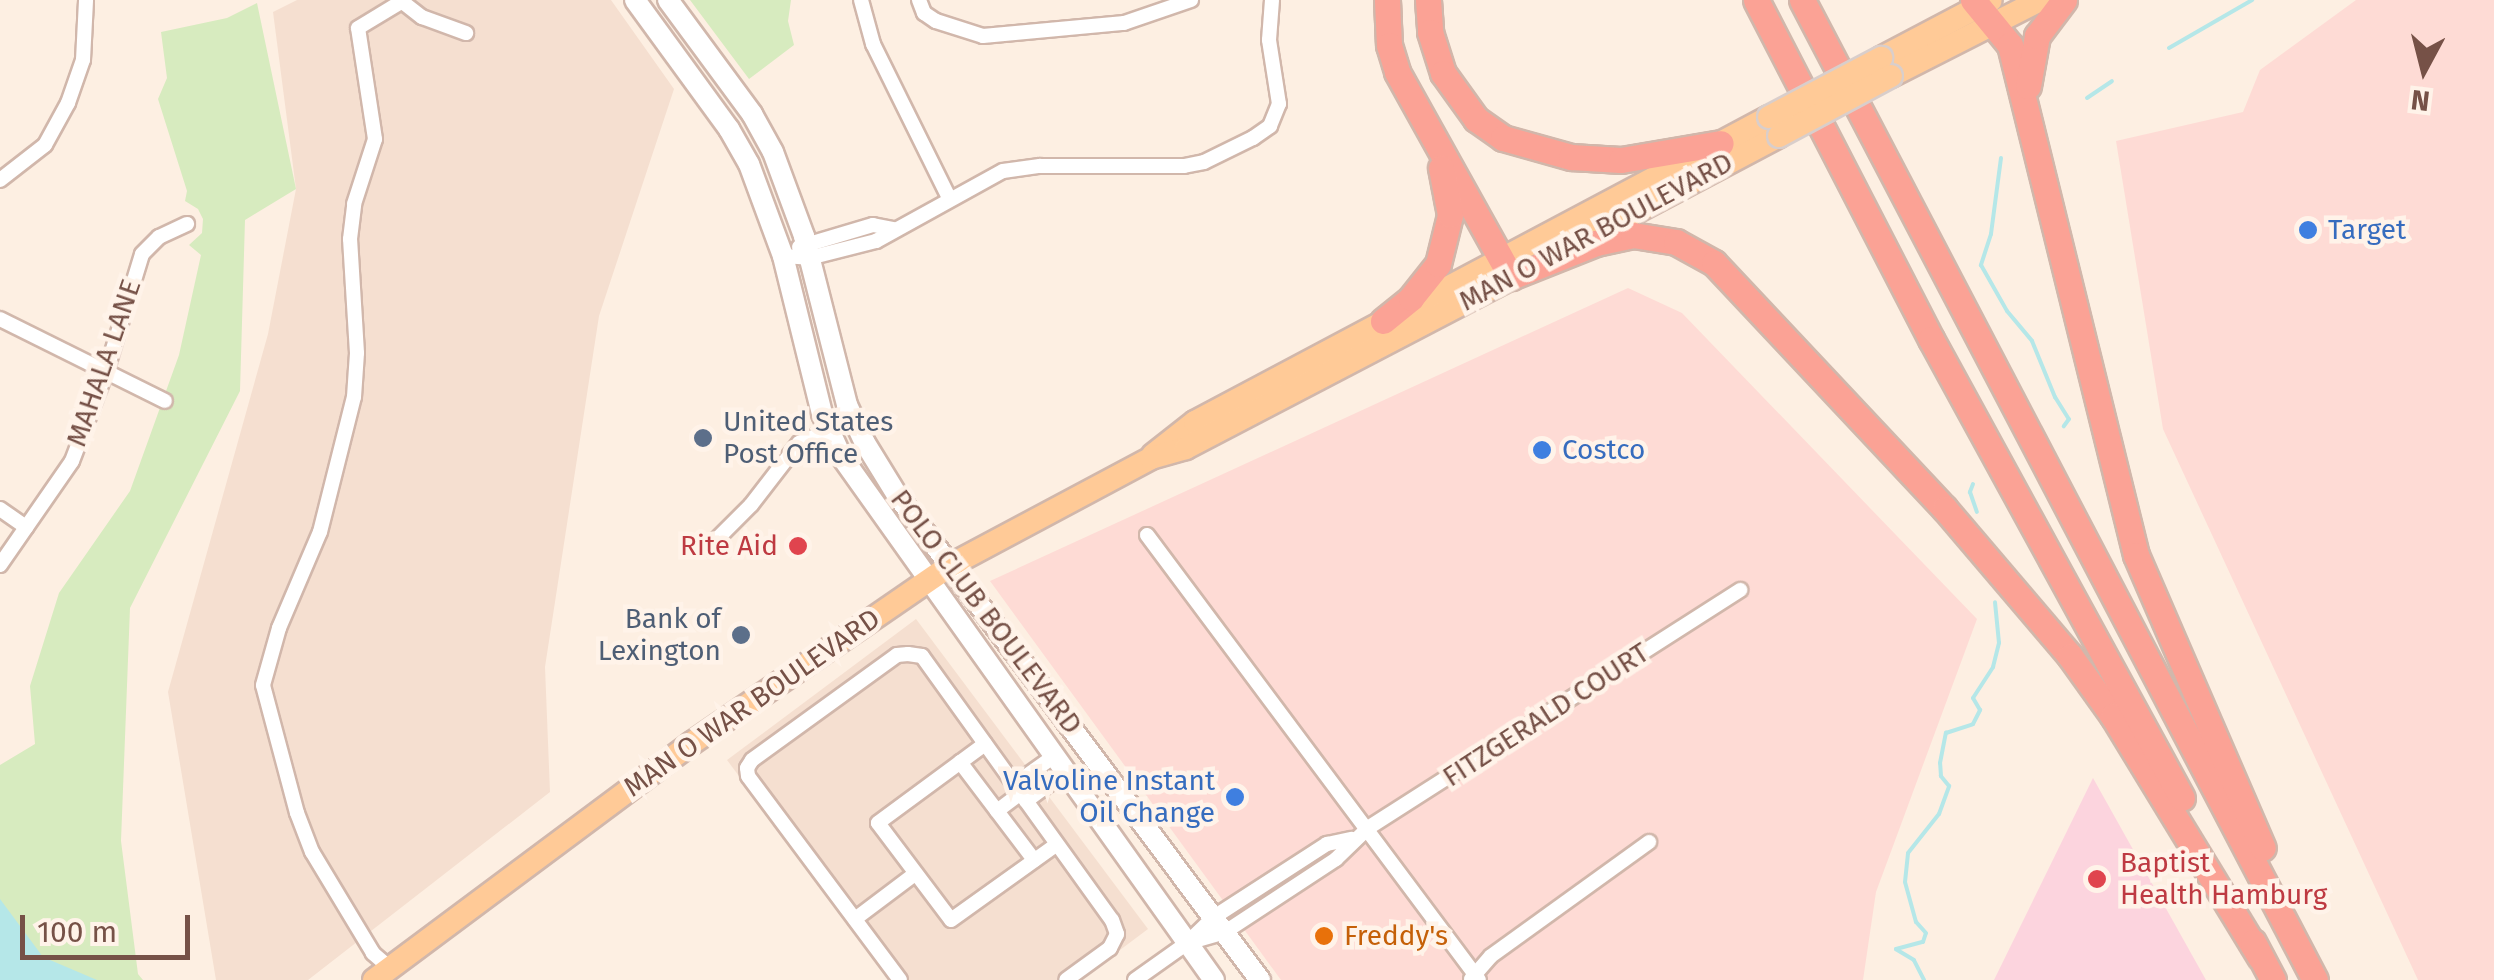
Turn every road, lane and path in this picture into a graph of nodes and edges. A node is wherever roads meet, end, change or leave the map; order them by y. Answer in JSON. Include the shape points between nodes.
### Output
{"nodes":[{"id":1,"x":635,"y":0,"type":"edge"},
{"id":2,"x":668,"y":0,"type":"edge"},
{"id":3,"x":861,"y":0,"type":"edge"},
{"id":4,"x":919,"y":0,"type":"edge"},
{"id":5,"x":1191,"y":0,"type":"edge"},
{"id":6,"x":1272,"y":0,"type":"edge"},
{"id":7,"x":1387,"y":0,"type":"edge"},
{"id":8,"x":1428,"y":0,"type":"edge"},
{"id":9,"x":1736,"y":0,"type":"edge"},
{"id":10,"x":1756,"y":0,"type":"edge"},
{"id":11,"x":1802,"y":0,"type":"edge"},
{"id":12,"x":2040,"y":0,"type":"edge"},
{"id":13,"x":2064,"y":0,"type":"edge"},
{"id":14,"x":92,"y":1,"type":"edge"},
{"id":15,"x":400,"y":1,"type":"edge"},
{"id":16,"x":1983,"y":8,"type":"edge"},
{"id":17,"x":466,"y":33,"type":"dead end"},
{"id":18,"x":1422,"y":117,"type":"junction"},
{"id":19,"x":1774,"y":127,"type":"junction"},
{"id":20,"x":2034,"y":135,"type":"junction"},
{"id":21,"x":1720,"y":143,"type":"junction"},
{"id":22,"x":0,"y":180,"type":"edge"},
{"id":23,"x":949,"y":198,"type":"junction"},
{"id":24,"x":187,"y":224,"type":"dead end"},
{"id":25,"x":808,"y":250,"type":"junction"},
{"id":26,"x":782,"y":256,"type":"junction"},
{"id":27,"x":1506,"y":269,"type":"junction"},
{"id":28,"x":0,"y":319,"type":"edge"},
{"id":29,"x":1384,"y":321,"type":"junction"},
{"id":30,"x":1931,"y":339,"type":"junction"},
{"id":31,"x":106,"y":372,"type":"junction"},
{"id":32,"x":815,"y":390,"type":"junction"},
{"id":33,"x":165,"y":401,"type":"dead end"},
{"id":34,"x":849,"y":408,"type":"junction"},
{"id":35,"x":833,"y":438,"type":"junction"},
{"id":36,"x":1150,"y":458,"type":"junction"},
{"id":37,"x":0,"y":508,"type":"edge"},
{"id":38,"x":26,"y":527,"type":"junction"},
{"id":39,"x":1147,"y":536,"type":"dead end"},
{"id":40,"x":708,"y":549,"type":"dead end"},
{"id":41,"x":0,"y":565,"type":"edge"},
{"id":42,"x":951,"y":566,"type":"junction"},
{"id":43,"x":927,"y":581,"type":"junction"},
{"id":44,"x":1740,"y":590,"type":"dead end"},
{"id":45,"x":984,"y":744,"type":"junction"},
{"id":46,"x":960,"y":762,"type":"junction"},
{"id":47,"x":1058,"y":765,"type":"junction"},
{"id":48,"x":1021,"y":793,"type":"junction"},
{"id":49,"x":996,"y":811,"type":"junction"},
{"id":50,"x":1368,"y":828,"type":"junction"},
{"id":51,"x":1648,"y":842,"type":"dead end"},
{"id":52,"x":1057,"y":844,"type":"junction"},
{"id":53,"x":1034,"y":860,"type":"junction"},
{"id":54,"x":915,"y":874,"type":"junction"},
{"id":55,"x":854,"y":919,"type":"junction"},
{"id":56,"x":1220,"y":925,"type":"junction"},
{"id":57,"x":1187,"y":943,"type":"junction"},
{"id":58,"x":2260,"y":957,"type":"junction"},
{"id":59,"x":382,"y":974,"type":"edge"},
{"id":60,"x":1475,"y":978,"type":"edge"},
{"id":61,"x":900,"y":980,"type":"edge"},
{"id":62,"x":1066,"y":980,"type":"edge"},
{"id":63,"x":1135,"y":980,"type":"edge"},
{"id":64,"x":1214,"y":980,"type":"edge"},
{"id":65,"x":1260,"y":980,"type":"edge"},
{"id":66,"x":2272,"y":980,"type":"edge"},
{"id":67,"x":2315,"y":980,"type":"edge"},
{"id":68,"x":2323,"y":980,"type":"edge"}],
"edges":[{"from":1,"to":26,"type":"street","name":"POLO CLUB BOULEVARD","via":[[729,129],[766,202]]},
{"from":2,"to":25,"type":"street","name":"POLO CLUB BOULEVARD","via":[[759,127],[791,192]]},
{"from":3,"to":23,"type":"street","via":[[873,44]]},
{"from":4,"to":5,"type":"street","via":[[936,21],[983,36],[1124,23]]},
{"from":6,"to":23,"type":"street","via":[[1269,40],[1279,104],[1262,132],[1191,164],[1018,167]]},
{"from":7,"to":18,"type":"highway","via":[[1397,72]]},
{"from":8,"to":21,"type":"highway","via":[[1442,73],[1476,119],[1503,138],[1570,157],[1621,160]]},
{"from":9,"to":30,"type":"highway","via":[[1846,202]]},
{"from":10,"to":30,"type":"highway"},
{"from":11,"to":67,"type":"highway"},
{"from":12,"to":16,"type":"main road","name":"MAN O WAR BOULEVARD"},
{"from":13,"to":20,"type":"highway","via":[[2032,48]]},
{"from":14,"to":22,"type":"street","via":[[68,103],[45,145]]},
{"from":15,"to":17,"type":"street","via":[[440,26]]},
{"from":15,"to":59,"type":"street","via":[[358,28],[375,139],[350,239],[354,397],[320,532],[263,685],[312,852]]},
{"from":16,"to":19,"type":"main road","name":"MAN O WAR BOULEVARD","bridge":true},
{"from":16,"to":20,"type":"highway","via":[[2010,45]]},
{"from":18,"to":27,"type":"highway"},
{"from":18,"to":29,"type":"highway","via":[[1449,194],[1446,240],[1426,281]]},
{"from":19,"to":21,"type":"main road","name":"MAN O WAR BOULEVARD"},
{"from":19,"to":27,"type":"main road","name":"MAN O WAR BOULEVARD"},
{"from":20,"to":68,"type":"highway","via":[[2136,555]]},
{"from":21,"to":27,"type":"main road","name":"MAN O WAR BOULEVARD"},
{"from":23,"to":25,"type":"street","via":[[894,229],[873,225]]},
{"from":24,"to":31,"type":"street","name":"MAHALA LANE","via":[[158,237],[142,254]]},
{"from":25,"to":26,"type":"street"},
{"from":25,"to":34,"type":"street","name":"POLO CLUB BOULEVARD"},
{"from":26,"to":32,"type":"street","name":"POLO CLUB BOULEVARD"},
{"from":27,"to":29,"type":"main road","name":"MAN O WAR BOULEVARD"},
{"from":27,"to":36,"type":"main road","name":"MAN O WAR BOULEVARD","via":[[1186,448]]},
{"from":27,"to":58,"type":"highway","via":[[1632,235],[1676,242],[1714,263],[1946,509],[2070,656]]},
{"from":28,"to":31,"type":"street"},
{"from":29,"to":36,"type":"main road","name":"MAN O WAR BOULEVARD","via":[[1196,422]]},
{"from":30,"to":58,"type":"highway","via":[[2204,839]]},
{"from":31,"to":33,"type":"street"},
{"from":31,"to":38,"type":"street","name":"MAHALA LANE","via":[[72,460]]},
{"from":32,"to":34,"type":"street"},
{"from":32,"to":35,"type":"street","name":"POLO CLUB BOULEVARD"},
{"from":34,"to":35,"type":"street"},
{"from":34,"to":42,"type":"street","name":"POLO CLUB BOULEVARD","via":[[889,483]]},
{"from":35,"to":40,"type":"street","via":[[798,443],[752,505]]},
{"from":35,"to":43,"type":"street","name":"POLO CLUB BOULEVARD"},
{"from":36,"to":42,"type":"main road","name":"MAN O WAR BOULEVARD"},
{"from":37,"to":38,"type":"street"},
{"from":38,"to":41,"type":"street","name":"MAHALA LANE"},
{"from":39,"to":50,"type":"street"},
{"from":42,"to":43,"type":"main road","name":"MAN O WAR BOULEVARD"},
{"from":42,"to":56,"type":"street","name":"POLO CLUB BOULEVARD"},
{"from":43,"to":47,"type":"street","name":"POLO CLUB BOULEVARD"},
{"from":43,"to":59,"type":"main road","name":"MAN O WAR BOULEVARD","via":[[692,743]]},
{"from":44,"to":50,"type":"street","name":"FITZGERALD COURT"},
{"from":45,"to":46,"type":"street"},
{"from":45,"to":48,"type":"street"},
{"from":45,"to":55,"type":"street","via":[[922,656],[908,654],[897,655],[752,760],[748,776]]},
{"from":46,"to":49,"type":"street"},
{"from":46,"to":54,"type":"street","via":[[878,823]]},
{"from":47,"to":48,"type":"street"},
{"from":47,"to":57,"type":"street","name":"POLO CLUB BOULEVARD"},
{"from":48,"to":49,"type":"street"},
{"from":48,"to":52,"type":"street"},
{"from":49,"to":53,"type":"street"},
{"from":50,"to":56,"type":"street","name":"FITZGERALD COURT","via":[[1336,859]]},
{"from":50,"to":60,"type":"street"},
{"from":51,"to":60,"type":"street","via":[[1492,956]]},
{"from":52,"to":53,"type":"street"},
{"from":52,"to":62,"type":"street","via":[[1116,934],[1110,948]]},
{"from":53,"to":54,"type":"street","via":[[951,920]]},
{"from":54,"to":55,"type":"street"},
{"from":55,"to":61,"type":"street"},
{"from":56,"to":57,"type":"street","name":"FITZGERALD COURT"},
{"from":56,"to":65,"type":"street","name":"POLO CLUB BOULEVARD"},
{"from":57,"to":63,"type":"street","name":"FITZGERALD COURT"},
{"from":57,"to":64,"type":"street","name":"POLO CLUB BOULEVARD"},
{"from":58,"to":66,"type":"highway"}]}
